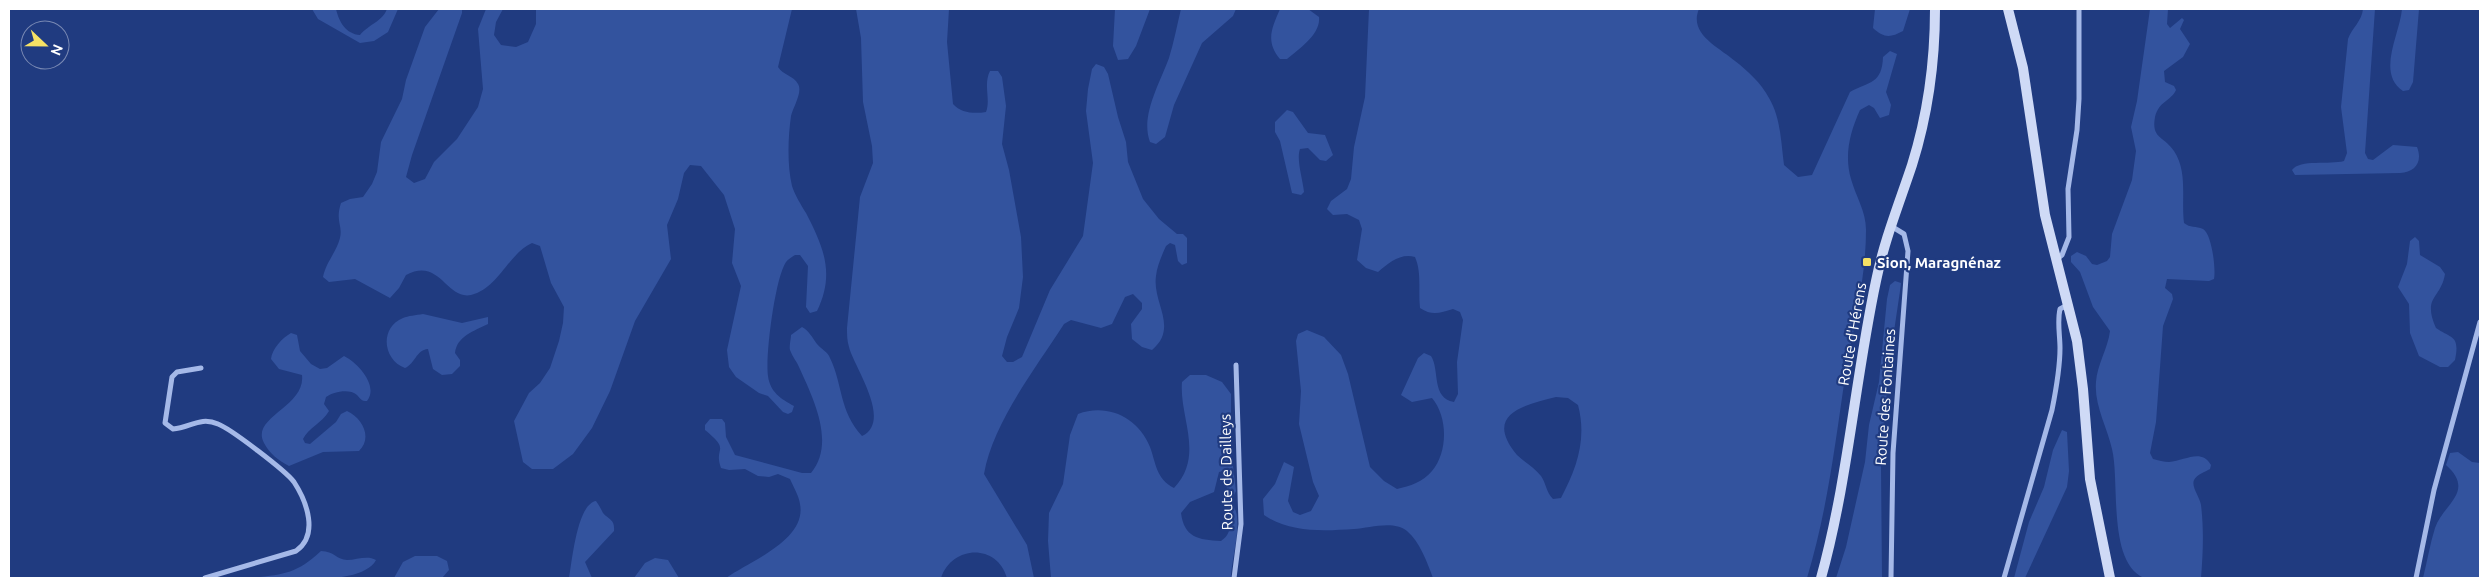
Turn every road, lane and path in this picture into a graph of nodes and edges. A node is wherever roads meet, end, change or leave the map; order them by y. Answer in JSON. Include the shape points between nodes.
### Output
{"nodes":[{"id":1,"x":1935,"y":9,"type":"edge"},
{"id":2,"x":2008,"y":9,"type":"edge"},
{"id":3,"x":2079,"y":9,"type":"edge"},
{"id":4,"x":1891,"y":226,"type":"junction"},
{"id":5,"x":2057,"y":259,"type":"junction"},
{"id":6,"x":2069,"y":304,"type":"junction"},
{"id":7,"x":2480,"y":322,"type":"edge"},
{"id":8,"x":1236,"y":365,"type":"dead end"},
{"id":9,"x":201,"y":368,"type":"dead end"},
{"id":10,"x":205,"y":578,"type":"edge"},
{"id":11,"x":1234,"y":578,"type":"edge"},
{"id":12,"x":1821,"y":578,"type":"edge"},
{"id":13,"x":1891,"y":578,"type":"edge"},
{"id":14,"x":2004,"y":578,"type":"edge"},
{"id":15,"x":2110,"y":578,"type":"edge"},
{"id":16,"x":2416,"y":578,"type":"edge"}],
"edges":[{"from":1,"to":4,"type":"main road","name":"Route d'Hérens","via":[[1929,99]]},
{"from":2,"to":5,"type":"main road","via":[[2023,68],[2040,188]]},
{"from":3,"to":5,"type":"street","via":[[2079,99],[2068,189],[2069,237]]},
{"from":4,"to":12,"type":"main road","name":"Route d'Hérens","via":[[1876,282],[1836,515]]},
{"from":4,"to":13,"type":"street","name":"Route des Fontaines","via":[[1904,234],[1908,251],[1893,453]]},
{"from":5,"to":6,"type":"main road"},
{"from":6,"to":14,"type":"street","via":[[2063,306],[2058,316],[2060,349],[2052,410]]},
{"from":6,"to":15,"type":"main road","via":[[2081,369],[2090,479]]},
{"from":7,"to":16,"type":"street","via":[[2434,490]]},
{"from":8,"to":11,"type":"street","name":"Route de Dailleys","via":[[1241,524]]},
{"from":9,"to":10,"type":"street","via":[[177,372],[172,377],[165,423],[173,429],[200,420],[217,423],[276,466],[289,477],[301,495],[309,519],[310,535],[296,551]]}]}
